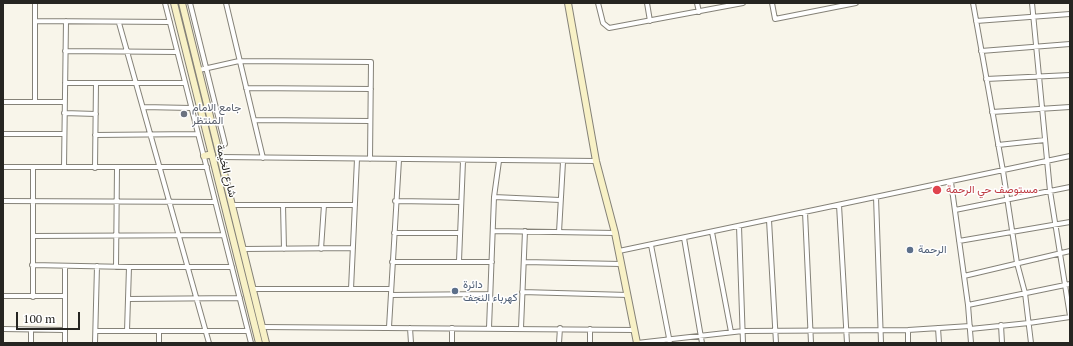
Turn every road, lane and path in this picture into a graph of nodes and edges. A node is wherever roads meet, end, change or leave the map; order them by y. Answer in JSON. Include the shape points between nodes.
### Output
{"nodes":[{"id":1,"x":35,"y":3,"type":"edge"},
{"id":2,"x":165,"y":3,"type":"edge"},
{"id":3,"x":174,"y":3,"type":"edge"},
{"id":4,"x":182,"y":3,"type":"edge"},
{"id":5,"x":190,"y":3,"type":"edge"},
{"id":6,"x":226,"y":3,"type":"edge"},
{"id":7,"x":568,"y":3,"type":"edge"},
{"id":8,"x":598,"y":3,"type":"edge"},
{"id":9,"x":647,"y":3,"type":"edge"},
{"id":10,"x":697,"y":3,"type":"edge"},
{"id":11,"x":743,"y":3,"type":"edge"},
{"id":12,"x":772,"y":3,"type":"edge"},
{"id":13,"x":856,"y":3,"type":"edge"},
{"id":14,"x":972,"y":3,"type":"edge"},
{"id":15,"x":1032,"y":3,"type":"edge"},
{"id":16,"x":699,"y":12,"type":"junction"},
{"id":17,"x":1070,"y":14,"type":"edge"},
{"id":18,"x":1033,"y":16,"type":"junction"},
{"id":19,"x":35,"y":21,"type":"junction"},
{"id":20,"x":66,"y":21,"type":"junction"},
{"id":21,"x":650,"y":21,"type":"junction"},
{"id":22,"x":976,"y":21,"type":"junction"},
{"id":23,"x":170,"y":22,"type":"junction"},
{"id":24,"x":119,"y":23,"type":"junction"},
{"id":25,"x":1070,"y":44,"type":"edge"},
{"id":26,"x":1036,"y":47,"type":"junction"},
{"id":27,"x":65,"y":51,"type":"junction"},
{"id":28,"x":128,"y":51,"type":"junction"},
{"id":29,"x":981,"y":51,"type":"junction"},
{"id":30,"x":177,"y":52,"type":"junction"},
{"id":31,"x":239,"y":61,"type":"junction"},
{"id":32,"x":206,"y":68,"type":"junction"},
{"id":33,"x":199,"y":70,"type":"junction"},
{"id":34,"x":1070,"y":75,"type":"edge"},
{"id":35,"x":1039,"y":76,"type":"junction"},
{"id":36,"x":986,"y":79,"type":"junction"},
{"id":37,"x":65,"y":82,"type":"junction"},
{"id":38,"x":96,"y":83,"type":"junction"},
{"id":39,"x":137,"y":83,"type":"junction"},
{"id":40,"x":185,"y":83,"type":"junction"},
{"id":41,"x":246,"y":88,"type":"junction"},
{"id":42,"x":371,"y":89,"type":"junction"},
{"id":43,"x":3,"y":102,"type":"edge"},
{"id":44,"x":35,"y":102,"type":"junction"},
{"id":45,"x":64,"y":102,"type":"junction"},
{"id":46,"x":143,"y":107,"type":"junction"},
{"id":47,"x":1070,"y":107,"type":"edge"},
{"id":48,"x":192,"y":108,"type":"junction"},
{"id":49,"x":1042,"y":109,"type":"junction"},
{"id":50,"x":992,"y":112,"type":"junction"},
{"id":51,"x":64,"y":113,"type":"junction"},
{"id":52,"x":96,"y":114,"type":"junction"},
{"id":53,"x":254,"y":120,"type":"junction"},
{"id":54,"x":370,"y":121,"type":"junction"},
{"id":55,"x":150,"y":133,"type":"junction"},
{"id":56,"x":3,"y":134,"type":"edge"},
{"id":57,"x":64,"y":134,"type":"junction"},
{"id":58,"x":198,"y":134,"type":"junction"},
{"id":59,"x":95,"y":135,"type":"junction"},
{"id":60,"x":1045,"y":140,"type":"junction"},
{"id":61,"x":225,"y":144,"type":"dead end"},
{"id":62,"x":998,"y":145,"type":"junction"},
{"id":63,"x":212,"y":154,"type":"junction"},
{"id":64,"x":204,"y":156,"type":"junction"},
{"id":65,"x":1070,"y":156,"type":"edge"},
{"id":66,"x":220,"y":157,"type":"junction"},
{"id":67,"x":263,"y":158,"type":"junction"},
{"id":68,"x":357,"y":159,"type":"junction"},
{"id":69,"x":370,"y":159,"type":"junction"},
{"id":70,"x":399,"y":160,"type":"junction"},
{"id":71,"x":463,"y":161,"type":"junction"},
{"id":72,"x":499,"y":161,"type":"junction"},
{"id":73,"x":596,"y":161,"type":"junction"},
{"id":74,"x":1047,"y":161,"type":"junction"},
{"id":75,"x":563,"y":162,"type":"junction"},
{"id":76,"x":3,"y":167,"type":"edge"},
{"id":77,"x":33,"y":167,"type":"junction"},
{"id":78,"x":64,"y":167,"type":"junction"},
{"id":79,"x":207,"y":167,"type":"junction"},
{"id":80,"x":95,"y":168,"type":"junction"},
{"id":81,"x":117,"y":168,"type":"junction"},
{"id":82,"x":160,"y":168,"type":"junction"},
{"id":83,"x":1003,"y":171,"type":"junction"},
{"id":84,"x":951,"y":182,"type":"junction"},
{"id":85,"x":1070,"y":187,"type":"edge"},
{"id":86,"x":1050,"y":191,"type":"junction"},
{"id":87,"x":494,"y":197,"type":"junction"},
{"id":88,"x":876,"y":197,"type":"junction"},
{"id":89,"x":560,"y":200,"type":"junction"},
{"id":90,"x":1007,"y":200,"type":"junction"},
{"id":91,"x":3,"y":201,"type":"edge"},
{"id":92,"x":33,"y":201,"type":"junction"},
{"id":93,"x":223,"y":201,"type":"junction"},
{"id":94,"x":395,"y":201,"type":"junction"},
{"id":95,"x":117,"y":202,"type":"junction"},
{"id":96,"x":169,"y":202,"type":"junction"},
{"id":97,"x":215,"y":202,"type":"junction"},
{"id":98,"x":461,"y":202,"type":"junction"},
{"id":99,"x":284,"y":205,"type":"junction"},
{"id":100,"x":324,"y":205,"type":"junction"},
{"id":101,"x":355,"y":205,"type":"junction"},
{"id":102,"x":839,"y":205,"type":"junction"},
{"id":103,"x":232,"y":207,"type":"junction"},
{"id":104,"x":955,"y":210,"type":"junction"},
{"id":105,"x":805,"y":212,"type":"junction"},
{"id":106,"x":769,"y":220,"type":"junction"},
{"id":107,"x":1070,"y":222,"type":"edge"},
{"id":108,"x":738,"y":226,"type":"junction"},
{"id":109,"x":1055,"y":226,"type":"junction"},
{"id":110,"x":231,"y":230,"type":"junction"},
{"id":111,"x":493,"y":231,"type":"junction"},
{"id":112,"x":525,"y":231,"type":"junction"},
{"id":113,"x":1011,"y":231,"type":"junction"},
{"id":114,"x":559,"y":232,"type":"junction"},
{"id":115,"x":712,"y":232,"type":"junction"},
{"id":116,"x":394,"y":233,"type":"junction"},
{"id":117,"x":460,"y":233,"type":"junction"},
{"id":118,"x":615,"y":233,"type":"junction"},
{"id":119,"x":116,"y":235,"type":"junction"},
{"id":120,"x":177,"y":235,"type":"junction"},
{"id":121,"x":223,"y":235,"type":"junction"},
{"id":122,"x":33,"y":236,"type":"junction"},
{"id":123,"x":684,"y":238,"type":"junction"},
{"id":124,"x":240,"y":241,"type":"junction"},
{"id":125,"x":959,"y":241,"type":"junction"},
{"id":126,"x":651,"y":245,"type":"junction"},
{"id":127,"x":353,"y":248,"type":"junction"},
{"id":128,"x":243,"y":249,"type":"junction"},
{"id":129,"x":284,"y":249,"type":"junction"},
{"id":130,"x":321,"y":249,"type":"junction"},
{"id":131,"x":619,"y":251,"type":"junction"},
{"id":132,"x":1070,"y":251,"type":"edge"},
{"id":133,"x":1059,"y":253,"type":"junction"},
{"id":134,"x":459,"y":261,"type":"junction"},
{"id":135,"x":392,"y":262,"type":"junction"},
{"id":136,"x":492,"y":262,"type":"junction"},
{"id":137,"x":524,"y":262,"type":"junction"},
{"id":138,"x":1017,"y":263,"type":"junction"},
{"id":139,"x":622,"y":264,"type":"junction"},
{"id":140,"x":32,"y":265,"type":"junction"},
{"id":141,"x":65,"y":266,"type":"junction"},
{"id":142,"x":97,"y":266,"type":"junction"},
{"id":143,"x":232,"y":266,"type":"junction"},
{"id":144,"x":116,"y":267,"type":"junction"},
{"id":145,"x":129,"y":267,"type":"junction"},
{"id":146,"x":187,"y":267,"type":"junction"},
{"id":147,"x":964,"y":276,"type":"junction"},
{"id":148,"x":1070,"y":284,"type":"edge"},
{"id":149,"x":1064,"y":285,"type":"junction"},
{"id":150,"x":252,"y":289,"type":"junction"},
{"id":151,"x":351,"y":289,"type":"junction"},
{"id":152,"x":391,"y":289,"type":"junction"},
{"id":153,"x":522,"y":292,"type":"junction"},
{"id":154,"x":1025,"y":293,"type":"junction"},
{"id":155,"x":490,"y":294,"type":"junction"},
{"id":156,"x":391,"y":295,"type":"junction"},
{"id":157,"x":3,"y":296,"type":"edge"},
{"id":158,"x":32,"y":296,"type":"junction"},
{"id":159,"x":64,"y":296,"type":"junction"},
{"id":160,"x":628,"y":296,"type":"junction"},
{"id":161,"x":240,"y":298,"type":"junction"},
{"id":162,"x":128,"y":299,"type":"junction"},
{"id":163,"x":196,"y":299,"type":"junction"},
{"id":164,"x":968,"y":305,"type":"junction"},
{"id":165,"x":1070,"y":316,"type":"edge"},
{"id":166,"x":1029,"y":323,"type":"junction"},
{"id":167,"x":1001,"y":326,"type":"junction"},
{"id":168,"x":262,"y":327,"type":"junction"},
{"id":169,"x":389,"y":327,"type":"junction"},
{"id":170,"x":970,"y":327,"type":"junction"},
{"id":171,"x":410,"y":328,"type":"junction"},
{"id":172,"x":452,"y":328,"type":"junction"},
{"id":173,"x":489,"y":328,"type":"junction"},
{"id":174,"x":521,"y":328,"type":"junction"},
{"id":175,"x":560,"y":328,"type":"junction"},
{"id":176,"x":938,"y":328,"type":"junction"},
{"id":177,"x":3,"y":329,"type":"edge"},
{"id":178,"x":590,"y":329,"type":"junction"},
{"id":179,"x":810,"y":329,"type":"junction"},
{"id":180,"x":31,"y":330,"type":"junction"},
{"id":181,"x":64,"y":330,"type":"junction"},
{"id":182,"x":634,"y":330,"type":"junction"},
{"id":183,"x":908,"y":330,"type":"junction"},
{"id":184,"x":96,"y":331,"type":"junction"},
{"id":185,"x":127,"y":331,"type":"junction"},
{"id":186,"x":159,"y":331,"type":"junction"},
{"id":187,"x":206,"y":331,"type":"junction"},
{"id":188,"x":248,"y":331,"type":"junction"},
{"id":189,"x":743,"y":331,"type":"junction"},
{"id":190,"x":775,"y":331,"type":"junction"},
{"id":191,"x":846,"y":331,"type":"junction"},
{"id":192,"x":880,"y":331,"type":"junction"},
{"id":193,"x":731,"y":332,"type":"junction"},
{"id":194,"x":701,"y":335,"type":"junction"},
{"id":195,"x":669,"y":341,"type":"edge"},
{"id":196,"x":31,"y":343,"type":"edge"},
{"id":197,"x":64,"y":343,"type":"edge"},
{"id":198,"x":95,"y":343,"type":"edge"},
{"id":199,"x":159,"y":343,"type":"edge"},
{"id":200,"x":209,"y":343,"type":"edge"},
{"id":201,"x":251,"y":343,"type":"edge"},
{"id":202,"x":259,"y":343,"type":"edge"},
{"id":203,"x":266,"y":343,"type":"edge"},
{"id":204,"x":411,"y":343,"type":"edge"},
{"id":205,"x":452,"y":343,"type":"edge"},
{"id":206,"x":559,"y":343,"type":"edge"},
{"id":207,"x":590,"y":343,"type":"edge"},
{"id":208,"x":637,"y":343,"type":"edge"},
{"id":209,"x":702,"y":343,"type":"edge"},
{"id":210,"x":743,"y":343,"type":"edge"},
{"id":211,"x":776,"y":343,"type":"edge"},
{"id":212,"x":811,"y":343,"type":"edge"},
{"id":213,"x":847,"y":343,"type":"edge"},
{"id":214,"x":880,"y":343,"type":"edge"},
{"id":215,"x":908,"y":343,"type":"edge"},
{"id":216,"x":939,"y":343,"type":"edge"},
{"id":217,"x":971,"y":343,"type":"edge"},
{"id":218,"x":1002,"y":343,"type":"edge"},
{"id":219,"x":1031,"y":343,"type":"edge"}],
"edges":[{"from":1,"to":19,"type":"street"},
{"from":2,"to":23,"type":"street"},
{"from":3,"to":63,"type":"street","name":"شارع الخيمة"},
{"from":4,"to":33,"type":"street","name":"شارع الخيمة"},
{"from":5,"to":32,"type":"street"},
{"from":6,"to":31,"type":"street"},
{"from":7,"to":73,"type":"street"},
{"from":8,"to":21,"type":"street","via":[[603,23],[609,28]]},
{"from":9,"to":21,"type":"street"},
{"from":10,"to":16,"type":"street"},
{"from":11,"to":16,"type":"street"},
{"from":12,"to":13,"type":"street","via":[[775,19]]},
{"from":14,"to":22,"type":"street"},
{"from":15,"to":18,"type":"street"},
{"from":16,"to":21,"type":"street"},
{"from":17,"to":18,"type":"street"},
{"from":18,"to":22,"type":"street"},
{"from":18,"to":26,"type":"street"},
{"from":19,"to":20,"type":"street"},
{"from":19,"to":44,"type":"street"},
{"from":20,"to":24,"type":"street"},
{"from":20,"to":27,"type":"street"},
{"from":22,"to":29,"type":"street"},
{"from":23,"to":24,"type":"street"},
{"from":23,"to":30,"type":"street"},
{"from":24,"to":28,"type":"street"},
{"from":25,"to":26,"type":"street"},
{"from":26,"to":29,"type":"street"},
{"from":26,"to":35,"type":"street"},
{"from":27,"to":28,"type":"street"},
{"from":27,"to":37,"type":"street"},
{"from":28,"to":30,"type":"street"},
{"from":28,"to":39,"type":"street"},
{"from":29,"to":36,"type":"street"},
{"from":30,"to":40,"type":"street"},
{"from":31,"to":32,"type":"street"},
{"from":31,"to":41,"type":"street"},
{"from":31,"to":42,"type":"street","via":[[371,62]]},
{"from":32,"to":33,"type":"street"},
{"from":32,"to":61,"type":"street"},
{"from":33,"to":66,"type":"street","name":"شارع الخيمة"},
{"from":34,"to":35,"type":"street"},
{"from":35,"to":36,"type":"street"},
{"from":35,"to":49,"type":"street"},
{"from":36,"to":50,"type":"street"},
{"from":37,"to":38,"type":"street"},
{"from":37,"to":45,"type":"street"},
{"from":38,"to":39,"type":"street"},
{"from":38,"to":52,"type":"street"},
{"from":39,"to":40,"type":"street"},
{"from":39,"to":46,"type":"street"},
{"from":40,"to":48,"type":"street"},
{"from":41,"to":42,"type":"street"},
{"from":41,"to":53,"type":"street"},
{"from":42,"to":54,"type":"street"},
{"from":43,"to":44,"type":"street"},
{"from":44,"to":45,"type":"street"},
{"from":45,"to":51,"type":"street"},
{"from":46,"to":48,"type":"street"},
{"from":46,"to":55,"type":"street"},
{"from":47,"to":49,"type":"street"},
{"from":48,"to":58,"type":"street"},
{"from":49,"to":50,"type":"street"},
{"from":49,"to":60,"type":"street"},
{"from":50,"to":62,"type":"street"},
{"from":51,"to":52,"type":"street"},
{"from":51,"to":57,"type":"street"},
{"from":52,"to":59,"type":"street"},
{"from":53,"to":54,"type":"street"},
{"from":53,"to":67,"type":"street"},
{"from":54,"to":69,"type":"street"},
{"from":55,"to":58,"type":"street"},
{"from":55,"to":59,"type":"street"},
{"from":55,"to":82,"type":"street"},
{"from":56,"to":57,"type":"street"},
{"from":57,"to":78,"type":"street"},
{"from":58,"to":64,"type":"street"},
{"from":59,"to":80,"type":"street"},
{"from":60,"to":62,"type":"street"},
{"from":60,"to":74,"type":"street"},
{"from":62,"to":83,"type":"street"},
{"from":63,"to":64,"type":"street"},
{"from":63,"to":93,"type":"street","name":"شارع الخيمة"},
{"from":64,"to":79,"type":"street"},
{"from":65,"to":74,"type":"street"},
{"from":66,"to":67,"type":"street"},
{"from":66,"to":103,"type":"street","name":"شارع الخيمة"},
{"from":67,"to":68,"type":"street"},
{"from":68,"to":69,"type":"street"},
{"from":68,"to":101,"type":"street"},
{"from":69,"to":70,"type":"street"},
{"from":70,"to":71,"type":"street"},
{"from":70,"to":94,"type":"street"},
{"from":71,"to":72,"type":"street"},
{"from":71,"to":98,"type":"street"},
{"from":72,"to":75,"type":"street"},
{"from":72,"to":87,"type":"street"},
{"from":73,"to":75,"type":"street"},
{"from":73,"to":118,"type":"street"},
{"from":74,"to":83,"type":"street"},
{"from":74,"to":86,"type":"street"},
{"from":75,"to":89,"type":"street"},
{"from":76,"to":77,"type":"street"},
{"from":77,"to":78,"type":"street"},
{"from":77,"to":92,"type":"street"},
{"from":78,"to":80,"type":"street"},
{"from":79,"to":82,"type":"street"},
{"from":79,"to":97,"type":"street"},
{"from":80,"to":81,"type":"street"},
{"from":81,"to":82,"type":"street"},
{"from":81,"to":95,"type":"street"},
{"from":82,"to":96,"type":"street"},
{"from":83,"to":84,"type":"street"},
{"from":83,"to":90,"type":"street"},
{"from":84,"to":88,"type":"street"},
{"from":84,"to":104,"type":"street"},
{"from":85,"to":86,"type":"street"},
{"from":86,"to":90,"type":"street"},
{"from":86,"to":109,"type":"street"},
{"from":87,"to":89,"type":"street"},
{"from":87,"to":111,"type":"street"},
{"from":88,"to":102,"type":"street"},
{"from":88,"to":192,"type":"street"},
{"from":89,"to":114,"type":"street"},
{"from":90,"to":104,"type":"street"},
{"from":90,"to":113,"type":"street"},
{"from":91,"to":92,"type":"street"},
{"from":92,"to":95,"type":"street"},
{"from":92,"to":122,"type":"street"},
{"from":93,"to":103,"type":"street","via":[[228,211],[231,212]]},
{"from":93,"to":110,"type":"street","name":"شارع الخيمة"},
{"from":94,"to":98,"type":"street"},
{"from":94,"to":116,"type":"street"},
{"from":95,"to":96,"type":"street"},
{"from":95,"to":119,"type":"street"},
{"from":96,"to":97,"type":"street"},
{"from":96,"to":120,"type":"street"},
{"from":97,"to":121,"type":"street"},
{"from":98,"to":117,"type":"street"},
{"from":99,"to":100,"type":"street"},
{"from":99,"to":103,"type":"street"},
{"from":99,"to":129,"type":"street"},
{"from":100,"to":101,"type":"street"},
{"from":100,"to":130,"type":"street"},
{"from":101,"to":127,"type":"street"},
{"from":102,"to":105,"type":"street"},
{"from":102,"to":191,"type":"street"},
{"from":103,"to":124,"type":"street","name":"شارع الخيمة"},
{"from":104,"to":125,"type":"street"},
{"from":105,"to":106,"type":"street"},
{"from":105,"to":179,"type":"street"},
{"from":106,"to":108,"type":"street"},
{"from":106,"to":190,"type":"street"},
{"from":107,"to":109,"type":"street"},
{"from":108,"to":115,"type":"street"},
{"from":108,"to":189,"type":"street"},
{"from":109,"to":113,"type":"street"},
{"from":109,"to":133,"type":"street"},
{"from":110,"to":124,"type":"street","via":[[235,228]]},
{"from":110,"to":202,"type":"street","name":"شارع الخيمة"},
{"from":111,"to":112,"type":"street"},
{"from":111,"to":136,"type":"street"},
{"from":112,"to":114,"type":"street"},
{"from":112,"to":137,"type":"street"},
{"from":113,"to":125,"type":"street"},
{"from":113,"to":138,"type":"street"},
{"from":114,"to":118,"type":"street"},
{"from":115,"to":123,"type":"street"},
{"from":115,"to":193,"type":"street"},
{"from":116,"to":117,"type":"street"},
{"from":116,"to":135,"type":"street"},
{"from":117,"to":134,"type":"street"},
{"from":118,"to":131,"type":"street"},
{"from":119,"to":120,"type":"street"},
{"from":119,"to":122,"type":"street"},
{"from":119,"to":144,"type":"street"},
{"from":120,"to":121,"type":"street"},
{"from":120,"to":146,"type":"street"},
{"from":121,"to":143,"type":"street"},
{"from":122,"to":140,"type":"street"},
{"from":123,"to":126,"type":"street"},
{"from":123,"to":194,"type":"street"},
{"from":124,"to":128,"type":"street","name":"شارع الخيمة"},
{"from":125,"to":147,"type":"street"},
{"from":126,"to":131,"type":"street"},
{"from":126,"to":195,"type":"street"},
{"from":127,"to":130,"type":"street"},
{"from":127,"to":151,"type":"street"},
{"from":128,"to":129,"type":"street"},
{"from":128,"to":150,"type":"street","name":"شارع الخيمة"},
{"from":129,"to":130,"type":"street"},
{"from":131,"to":139,"type":"street"},
{"from":132,"to":133,"type":"street"},
{"from":133,"to":138,"type":"street"},
{"from":133,"to":149,"type":"street"},
{"from":134,"to":135,"type":"street"},
{"from":134,"to":136,"type":"street"},
{"from":135,"to":152,"type":"street"},
{"from":136,"to":155,"type":"street"},
{"from":137,"to":139,"type":"street"},
{"from":137,"to":153,"type":"street"},
{"from":138,"to":147,"type":"street"},
{"from":138,"to":154,"type":"street"},
{"from":139,"to":160,"type":"street"},
{"from":140,"to":141,"type":"street"},
{"from":140,"to":158,"type":"street"},
{"from":141,"to":142,"type":"street"},
{"from":141,"to":159,"type":"street"},
{"from":142,"to":144,"type":"street"},
{"from":142,"to":184,"type":"street"},
{"from":143,"to":146,"type":"street"},
{"from":143,"to":161,"type":"street"},
{"from":144,"to":145,"type":"street"},
{"from":145,"to":146,"type":"street"},
{"from":145,"to":162,"type":"street"},
{"from":146,"to":163,"type":"street"},
{"from":147,"to":164,"type":"street"},
{"from":148,"to":149,"type":"street"},
{"from":149,"to":154,"type":"street"},
{"from":149,"to":165,"type":"street"},
{"from":150,"to":151,"type":"street"},
{"from":150,"to":168,"type":"street","name":"شارع الخيمة"},
{"from":151,"to":152,"type":"street"},
{"from":152,"to":156,"type":"street"},
{"from":153,"to":160,"type":"street"},
{"from":153,"to":174,"type":"street"},
{"from":154,"to":164,"type":"street"},
{"from":154,"to":166,"type":"street"},
{"from":155,"to":156,"type":"street"},
{"from":155,"to":173,"type":"street"},
{"from":156,"to":169,"type":"street"},
{"from":157,"to":158,"type":"street"},
{"from":158,"to":159,"type":"street"},
{"from":159,"to":181,"type":"street"},
{"from":160,"to":182,"type":"street"},
{"from":161,"to":163,"type":"street"},
{"from":161,"to":188,"type":"street"},
{"from":162,"to":163,"type":"street"},
{"from":162,"to":185,"type":"street"},
{"from":163,"to":187,"type":"street"},
{"from":164,"to":170,"type":"street"},
{"from":165,"to":166,"type":"street"},
{"from":166,"to":167,"type":"street"},
{"from":166,"to":219,"type":"street"},
{"from":167,"to":170,"type":"street"},
{"from":167,"to":218,"type":"street"},
{"from":168,"to":169,"type":"street"},
{"from":168,"to":203,"type":"street","name":"شارع الخيمة"},
{"from":169,"to":171,"type":"street"},
{"from":170,"to":176,"type":"street"},
{"from":170,"to":217,"type":"street"},
{"from":171,"to":172,"type":"street"},
{"from":171,"to":204,"type":"street"},
{"from":172,"to":173,"type":"street"},
{"from":172,"to":205,"type":"street"},
{"from":173,"to":174,"type":"street"},
{"from":174,"to":175,"type":"street"},
{"from":175,"to":178,"type":"street"},
{"from":175,"to":206,"type":"street"},
{"from":176,"to":183,"type":"street"},
{"from":176,"to":216,"type":"street"},
{"from":177,"to":180,"type":"street"},
{"from":178,"to":182,"type":"street"},
{"from":178,"to":207,"type":"street"},
{"from":179,"to":190,"type":"street"},
{"from":179,"to":191,"type":"street"},
{"from":179,"to":212,"type":"street"},
{"from":180,"to":181,"type":"street"},
{"from":180,"to":196,"type":"street"},
{"from":181,"to":197,"type":"street"},
{"from":182,"to":208,"type":"street"},
{"from":183,"to":192,"type":"street"},
{"from":183,"to":215,"type":"street"},
{"from":184,"to":185,"type":"street"},
{"from":184,"to":198,"type":"street"},
{"from":185,"to":186,"type":"street"},
{"from":186,"to":187,"type":"street"},
{"from":186,"to":199,"type":"street"},
{"from":187,"to":188,"type":"street"},
{"from":187,"to":200,"type":"street"},
{"from":188,"to":201,"type":"street"},
{"from":189,"to":190,"type":"street"},
{"from":189,"to":193,"type":"street"},
{"from":189,"to":210,"type":"street"},
{"from":190,"to":211,"type":"street"},
{"from":191,"to":192,"type":"street"},
{"from":191,"to":213,"type":"street"},
{"from":192,"to":214,"type":"street"},
{"from":193,"to":194,"type":"street"},
{"from":194,"to":195,"type":"street"},
{"from":194,"to":209,"type":"street"},
{"from":195,"to":208,"type":"street"}]}
